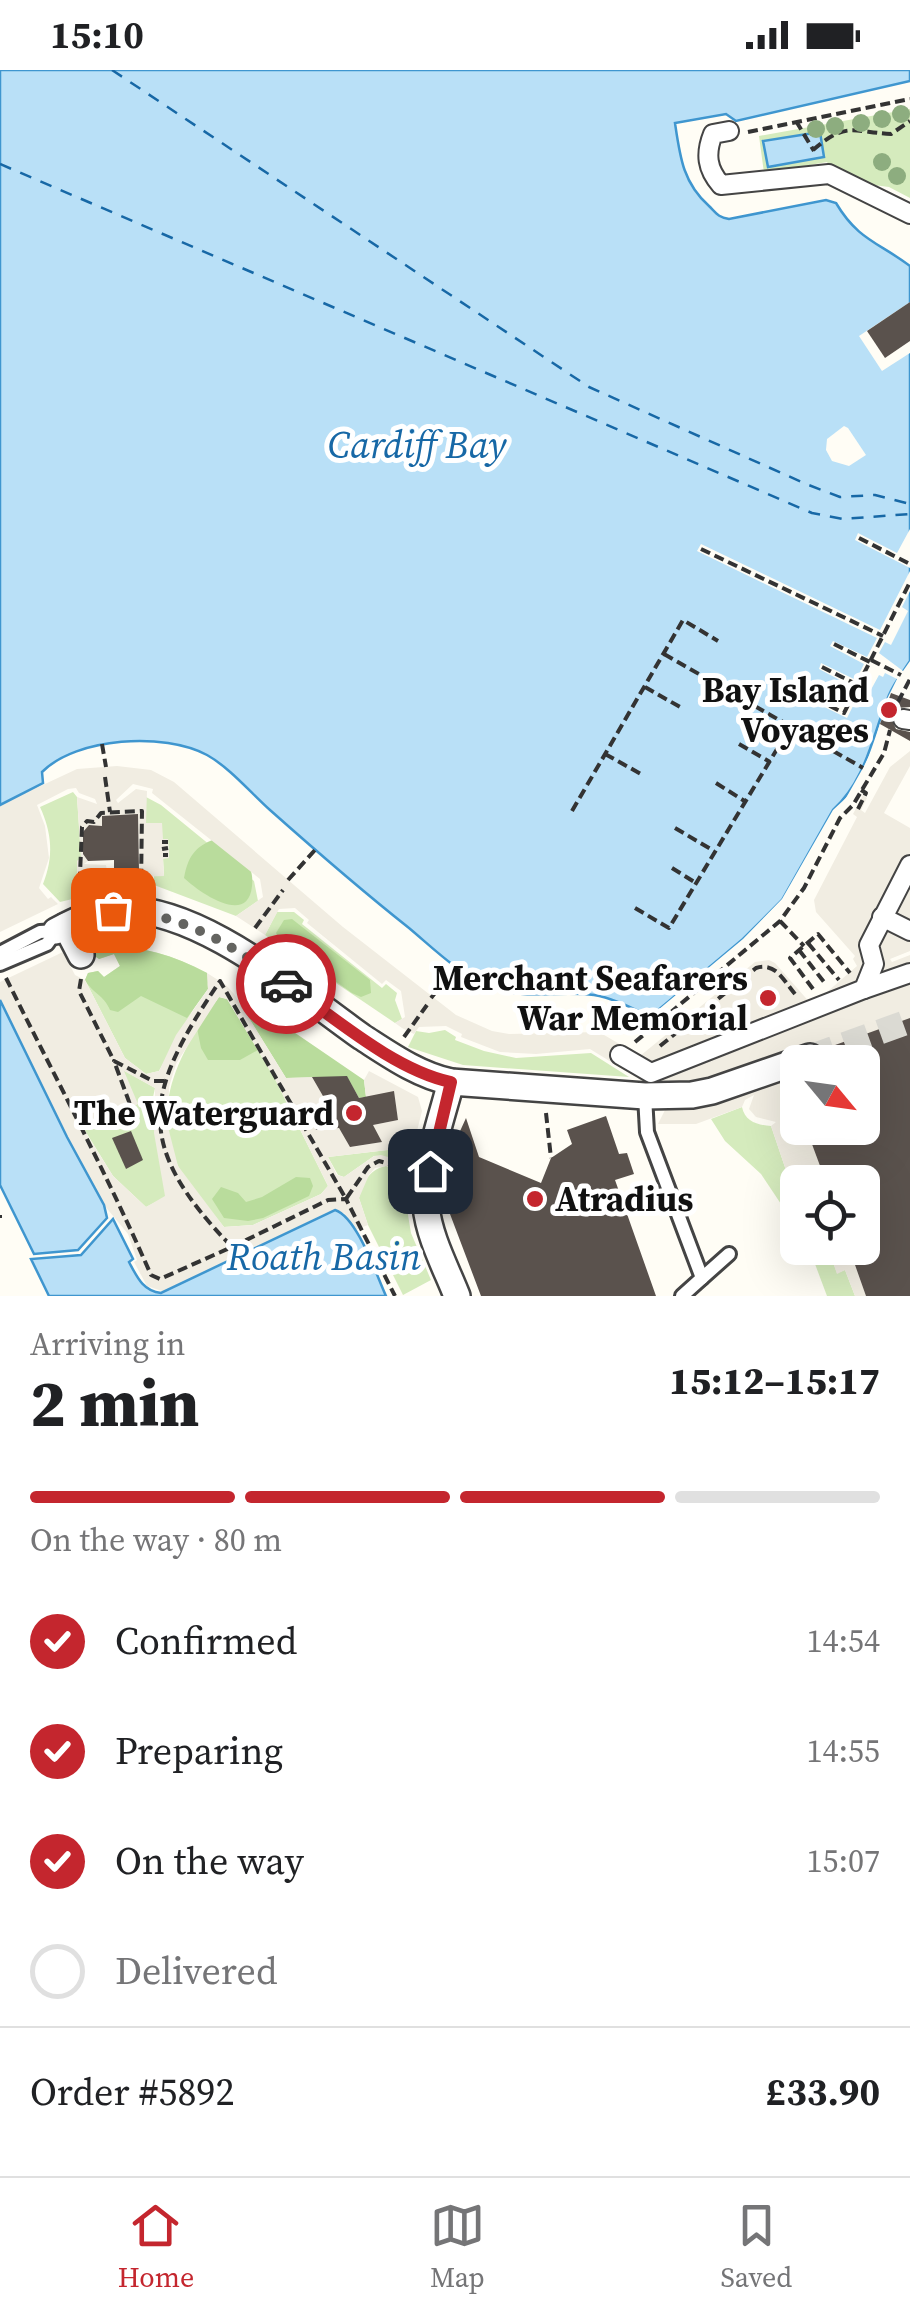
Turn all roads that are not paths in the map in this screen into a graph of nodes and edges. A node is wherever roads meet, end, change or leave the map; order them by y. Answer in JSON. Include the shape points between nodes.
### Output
{"nodes":[{"id":1,"x":728,"y":131,"type":"dead end"},
{"id":2,"x":910,"y":214,"type":"edge"},
{"id":3,"x":910,"y":865,"type":"edge"},
{"id":4,"x":882,"y":917,"type":"junction"},
{"id":5,"x":61,"y":929,"type":"junction"},
{"id":6,"x":910,"y":931,"type":"edge"},
{"id":7,"x":0,"y":953,"type":"edge"},
{"id":8,"x":81,"y":966,"type":"road end"},
{"id":9,"x":2,"y":969,"type":"edge"},
{"id":10,"x":910,"y":973,"type":"edge"},
{"id":11,"x":864,"y":990,"type":"junction"},
{"id":12,"x":620,"y":1055,"type":"road end"},
{"id":13,"x":780,"y":1068,"type":"edge"},
{"id":14,"x":451,"y":1082,"type":"junction"},
{"id":15,"x":644,"y":1096,"type":"junction"},
{"id":16,"x":729,"y":1254,"type":"dead end"},
{"id":17,"x":702,"y":1278,"type":"junction"},
{"id":18,"x":457,"y":1296,"type":"edge"},
{"id":19,"x":682,"y":1296,"type":"edge"}],
"edges":[{"from":1,"to":2,"type":"street","via":[[713,134],[707,149],[711,174],[721,186],[828,174]]},
{"from":3,"to":4,"type":"street"},
{"from":4,"to":6,"type":"street"},
{"from":4,"to":11,"type":"street","via":[[869,944],[874,964]]},
{"from":5,"to":7,"type":"lane"},
{"from":5,"to":8,"type":"street"},
{"from":5,"to":9,"type":"lane"},
{"from":5,"to":14,"type":"street","via":[[113,910],[196,927],[392,1056]]},
{"from":10,"to":11,"type":"street"},
{"from":11,"to":12,"type":"street","via":[[651,1073]]},
{"from":13,"to":15,"type":"street","via":[[712,1092]]},
{"from":14,"to":15,"type":"street"},
{"from":14,"to":18,"type":"street","via":[[426,1204]]},
{"from":15,"to":17,"type":"lane","via":[[647,1132]]},
{"from":16,"to":17,"type":"lane"},
{"from":17,"to":19,"type":"lane"}]}
